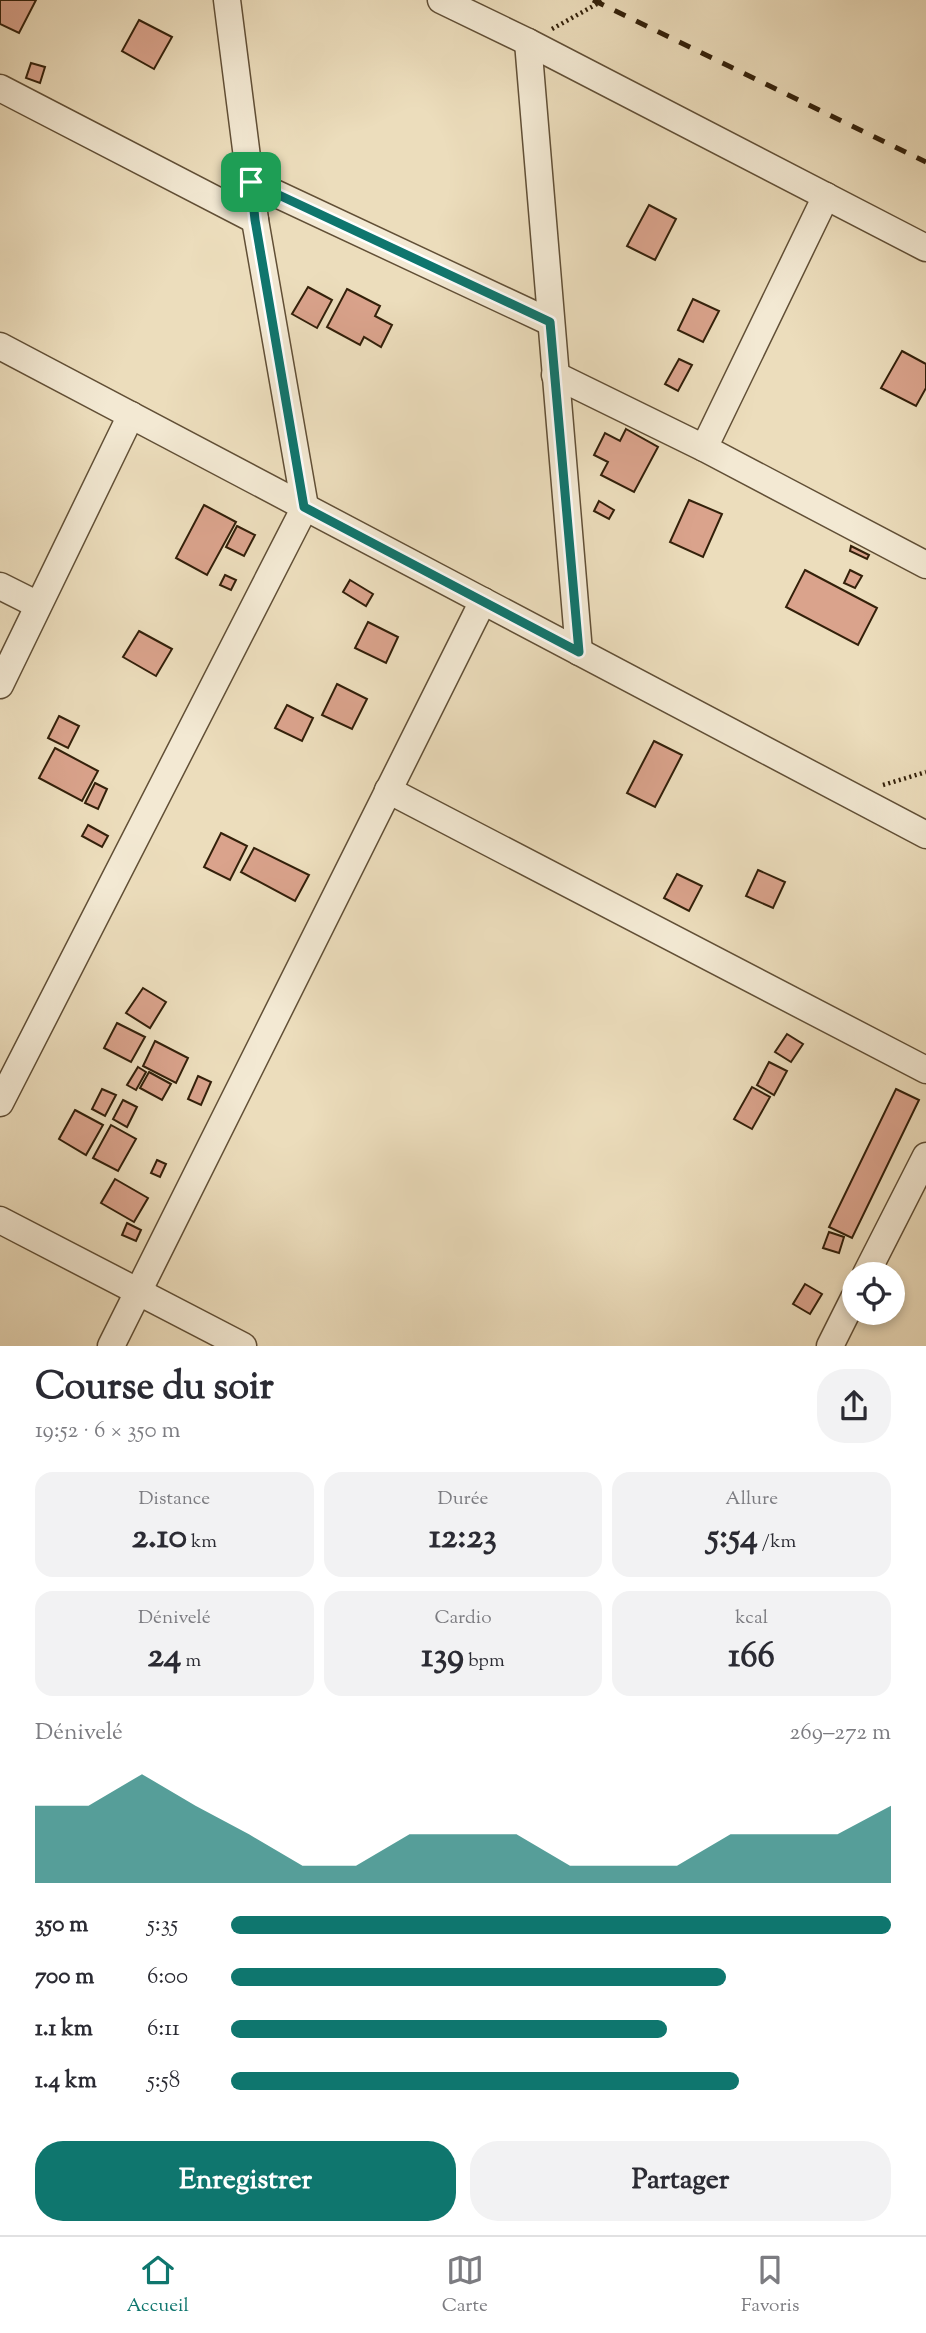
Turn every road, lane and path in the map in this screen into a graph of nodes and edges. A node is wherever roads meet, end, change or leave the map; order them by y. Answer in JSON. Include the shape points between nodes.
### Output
{"nodes":[{"id":1,"x":227,"y":0,"type":"edge"},
{"id":2,"x":441,"y":0,"type":"edge"},
{"id":3,"x":604,"y":0,"type":"edge"},
{"id":4,"x":528,"y":42,"type":"junction"},
{"id":5,"x":0,"y":88,"type":"edge"},
{"id":6,"x":251,"y":182,"type":"junction"},
{"id":7,"x":826,"y":196,"type":"junction"},
{"id":8,"x":255,"y":220,"type":"junction"},
{"id":9,"x":926,"y":248,"type":"edge"},
{"id":10,"x":550,"y":322,"type":"junction"},
{"id":11,"x":0,"y":346,"type":"edge"},
{"id":12,"x":555,"y":375,"type":"junction"},
{"id":13,"x":131,"y":415,"type":"junction"},
{"id":14,"x":704,"y":448,"type":"junction"},
{"id":15,"x":304,"y":507,"type":"junction"},
{"id":16,"x":926,"y":565,"type":"edge"},
{"id":17,"x":0,"y":586,"type":"edge"},
{"id":18,"x":483,"y":601,"type":"junction"},
{"id":19,"x":38,"y":605,"type":"junction"},
{"id":20,"x":579,"y":652,"type":"junction"},
{"id":21,"x":0,"y":685,"type":"edge"},
{"id":22,"x":388,"y":790,"type":"junction"},
{"id":23,"x":926,"y":835,"type":"edge"},
{"id":24,"x":926,"y":1070,"type":"edge"},
{"id":25,"x":0,"y":1103,"type":"edge"},
{"id":26,"x":926,"y":1156,"type":"edge"},
{"id":27,"x":0,"y":1220,"type":"edge"},
{"id":28,"x":872,"y":1262,"type":"edge"},
{"id":29,"x":139,"y":1291,"type":"junction"},
{"id":30,"x":842,"y":1322,"type":"edge"},
{"id":31,"x":111,"y":1346,"type":"edge"},
{"id":32,"x":243,"y":1346,"type":"edge"},
{"id":33,"x":830,"y":1346,"type":"edge"}],
"edges":[{"from":1,"to":6,"type":"street"},
{"from":2,"to":4,"type":"street"},
{"from":3,"to":4,"type":"path"},
{"from":4,"to":7,"type":"street"},
{"from":4,"to":10,"type":"street"},
{"from":5,"to":8,"type":"street"},
{"from":6,"to":8,"type":"street"},
{"from":6,"to":10,"type":"street"},
{"from":7,"to":9,"type":"street"},
{"from":7,"to":14,"type":"street"},
{"from":8,"to":15,"type":"street"},
{"from":10,"to":12,"type":"street"},
{"from":11,"to":13,"type":"street"},
{"from":12,"to":14,"type":"street"},
{"from":12,"to":20,"type":"street"},
{"from":13,"to":15,"type":"street"},
{"from":13,"to":19,"type":"street"},
{"from":14,"to":16,"type":"street"},
{"from":15,"to":18,"type":"street"},
{"from":15,"to":25,"type":"street"},
{"from":17,"to":19,"type":"street"},
{"from":18,"to":20,"type":"street"},
{"from":18,"to":22,"type":"street"},
{"from":19,"to":21,"type":"street"},
{"from":20,"to":23,"type":"street"},
{"from":22,"to":24,"type":"street"},
{"from":22,"to":29,"type":"street"},
{"from":26,"to":28,"type":"street"},
{"from":27,"to":29,"type":"street"},
{"from":29,"to":31,"type":"street"},
{"from":29,"to":32,"type":"street"},
{"from":30,"to":33,"type":"street"}]}
